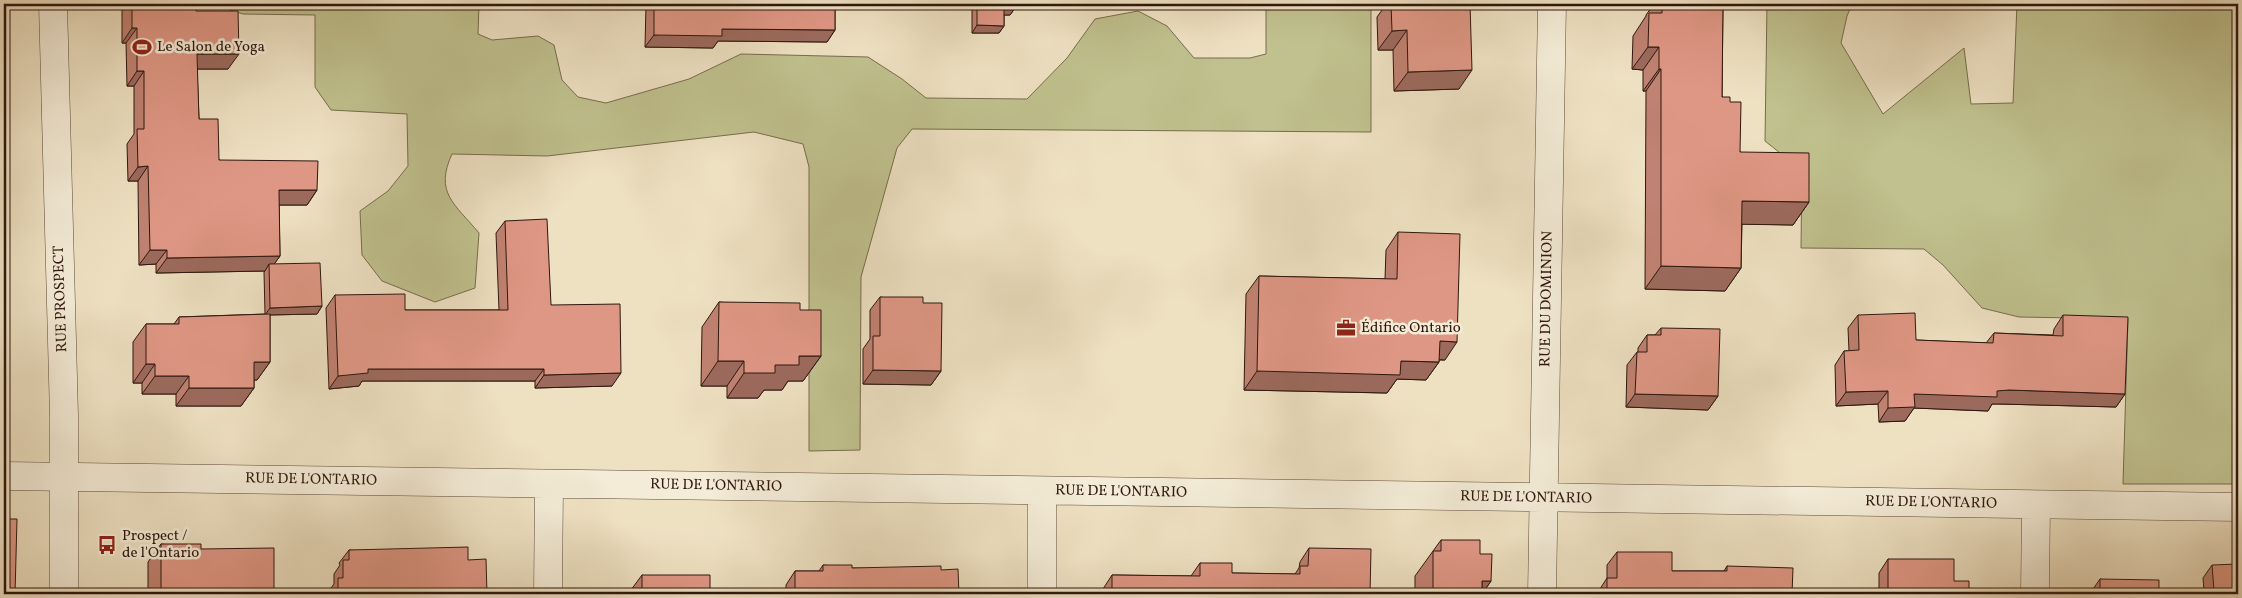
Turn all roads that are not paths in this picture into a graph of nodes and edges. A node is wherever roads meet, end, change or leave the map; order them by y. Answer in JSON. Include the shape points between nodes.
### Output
{"nodes":[{"id":1,"x":53,"y":4,"type":"edge"},
{"id":2,"x":1552,"y":4,"type":"edge"},
{"id":3,"x":4,"y":476,"type":"edge"},
{"id":4,"x":65,"y":477,"type":"junction"},
{"id":5,"x":549,"y":484,"type":"junction"},
{"id":6,"x":1042,"y":491,"type":"junction"},
{"id":7,"x":1544,"y":498,"type":"junction"},
{"id":8,"x":2036,"y":504,"type":"junction"},
{"id":9,"x":2238,"y":507,"type":"edge"},
{"id":10,"x":64,"y":594,"type":"edge"},
{"id":11,"x":548,"y":594,"type":"edge"},
{"id":12,"x":1042,"y":594,"type":"edge"},
{"id":13,"x":1542,"y":594,"type":"edge"},
{"id":14,"x":2036,"y":594,"type":"edge"}],
"edges":[{"from":1,"to":4,"type":"street","name":"RUE PROSPECT"},
{"from":2,"to":7,"type":"street","name":"RUE DU DOMINION"},
{"from":3,"to":4,"type":"street","name":"RUE DE L'ONTARIO"},
{"from":4,"to":5,"type":"street","name":"RUE DE L'ONTARIO"},
{"from":4,"to":10,"type":"street","name":"RUE PROSPECT"},
{"from":5,"to":6,"type":"street","name":"RUE DE L'ONTARIO"},
{"from":5,"to":11,"type":"street"},
{"from":6,"to":7,"type":"street","name":"RUE DE L'ONTARIO"},
{"from":6,"to":12,"type":"street"},
{"from":7,"to":8,"type":"street","name":"RUE DE L'ONTARIO"},
{"from":7,"to":13,"type":"street","name":"RUE DU DOMINION"},
{"from":8,"to":9,"type":"street","name":"RUE DE L'ONTARIO"},
{"from":8,"to":14,"type":"street"}]}
